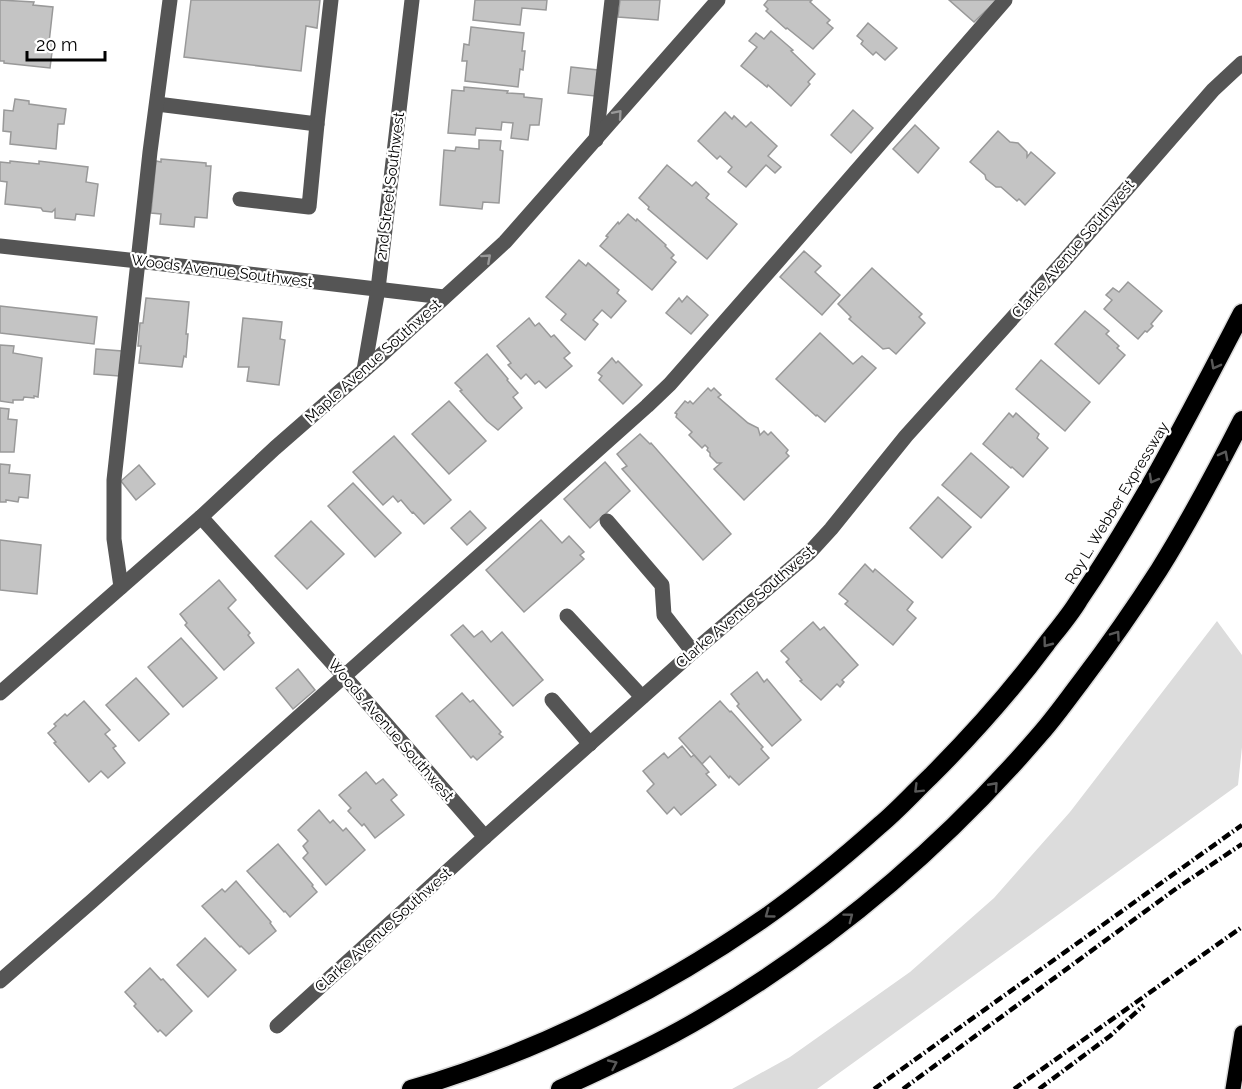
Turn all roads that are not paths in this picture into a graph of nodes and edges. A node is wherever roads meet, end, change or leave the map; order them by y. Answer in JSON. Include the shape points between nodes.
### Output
{"nodes":[{"id":1,"x":171,"y":0,"type":"edge"},
{"id":2,"x":331,"y":0,"type":"edge"},
{"id":3,"x":412,"y":0,"type":"edge"},
{"id":4,"x":612,"y":0,"type":"edge"},
{"id":5,"x":718,"y":0,"type":"edge"},
{"id":6,"x":1005,"y":0,"type":"edge"},
{"id":7,"x":1242,"y":63,"type":"edge"},
{"id":8,"x":157,"y":104,"type":"junction"},
{"id":9,"x":317,"y":124,"type":"junction"},
{"id":10,"x":596,"y":140,"type":"junction"},
{"id":11,"x":240,"y":200,"type":"dead end"},
{"id":12,"x":0,"y":246,"type":"edge"},
{"id":13,"x":138,"y":261,"type":"junction"},
{"id":14,"x":378,"y":290,"type":"junction"},
{"id":15,"x":444,"y":297,"type":"junction"},
{"id":16,"x":1242,"y":313,"type":"edge"},
{"id":17,"x":364,"y":370,"type":"junction"},
{"id":18,"x":1242,"y":420,"type":"edge"},
{"id":19,"x":201,"y":517,"type":"junction"},
{"id":20,"x":607,"y":521,"type":"dead end"},
{"id":21,"x":121,"y":587,"type":"junction"},
{"id":22,"x":567,"y":616,"type":"dead end"},
{"id":23,"x":693,"y":652,"type":"junction"},
{"id":24,"x":344,"y":676,"type":"junction"},
{"id":25,"x":0,"y":693,"type":"edge"},
{"id":26,"x":642,"y":698,"type":"junction"},
{"id":27,"x":552,"y":700,"type":"dead end"},
{"id":28,"x":590,"y":744,"type":"junction"},
{"id":29,"x":485,"y":837,"type":"junction"},
{"id":30,"x":0,"y":981,"type":"edge"},
{"id":31,"x":277,"y":1026,"type":"dead end"},
{"id":32,"x":1242,"y":1033,"type":"edge"},
{"id":33,"x":411,"y":1089,"type":"edge"},
{"id":34,"x":560,"y":1089,"type":"edge"},
{"id":35,"x":1233,"y":1089,"type":"edge"}],
"edges":[{"from":1,"to":8,"type":"street"},
{"from":2,"to":9,"type":"street"},
{"from":3,"to":14,"type":"street","name":"2nd Street Southwest"},
{"from":4,"to":10,"type":"street"},
{"from":10,"to":5,"type":"street","name":"Maple Avenue Southwest","one_way":true},
{"from":6,"to":24,"type":"street","via":[[670,384]]},
{"from":7,"to":23,"type":"street","name":"Clarke Avenue Southwest","via":[[1213,90],[906,436],[810,552]]},
{"from":8,"to":9,"type":"street"},
{"from":8,"to":13,"type":"street"},
{"from":9,"to":11,"type":"street","via":[[309,207]]},
{"from":15,"to":10,"type":"street","name":"Maple Avenue Southwest","one_way":true,"via":[[505,242]]},
{"from":12,"to":13,"type":"street","name":"Woods Avenue Southwest"},
{"from":13,"to":14,"type":"street","name":"Woods Avenue Southwest"},
{"from":13,"to":21,"type":"street","via":[[114,480],[114,539]]},
{"from":14,"to":15,"type":"street","name":"Woods Avenue Southwest"},
{"from":14,"to":17,"type":"street","name":"2nd Street Southwest"},
{"from":15,"to":17,"type":"street","name":"Maple Avenue Southwest"},
{"from":16,"to":33,"type":"highway","name":"Roy L. Webber Expressway","one_way":true,"via":[[1126,527],[1071,612],[1015,685],[958,749],[883,823],[815,880],[689,967],[523,1050]]},
{"from":17,"to":19,"type":"street","name":"Maple Avenue Southwest"},
{"from":34,"to":18,"type":"highway","one_way":true,"via":[[704,1017],[783,967],[921,858],[984,797],[1043,732],[1113,639],[1160,569]]},
{"from":19,"to":21,"type":"street","name":"Maple Avenue Southwest"},
{"from":19,"to":24,"type":"street","name":"Woods Avenue Southwest"},
{"from":20,"to":23,"type":"street","via":[[662,585],[664,615]]},
{"from":21,"to":25,"type":"street","name":"Maple Avenue Southwest"},
{"from":22,"to":26,"type":"street"},
{"from":23,"to":26,"type":"street","name":"Clarke Avenue Southwest"},
{"from":24,"to":29,"type":"street","name":"Woods Avenue Southwest"},
{"from":24,"to":30,"type":"street"},
{"from":26,"to":28,"type":"street","name":"Clarke Avenue Southwest"},
{"from":27,"to":28,"type":"street"},
{"from":28,"to":29,"type":"street","name":"Clarke Avenue Southwest"},
{"from":29,"to":31,"type":"street","name":"Clarke Avenue Southwest"},
{"from":32,"to":35,"type":"main road"}]}
